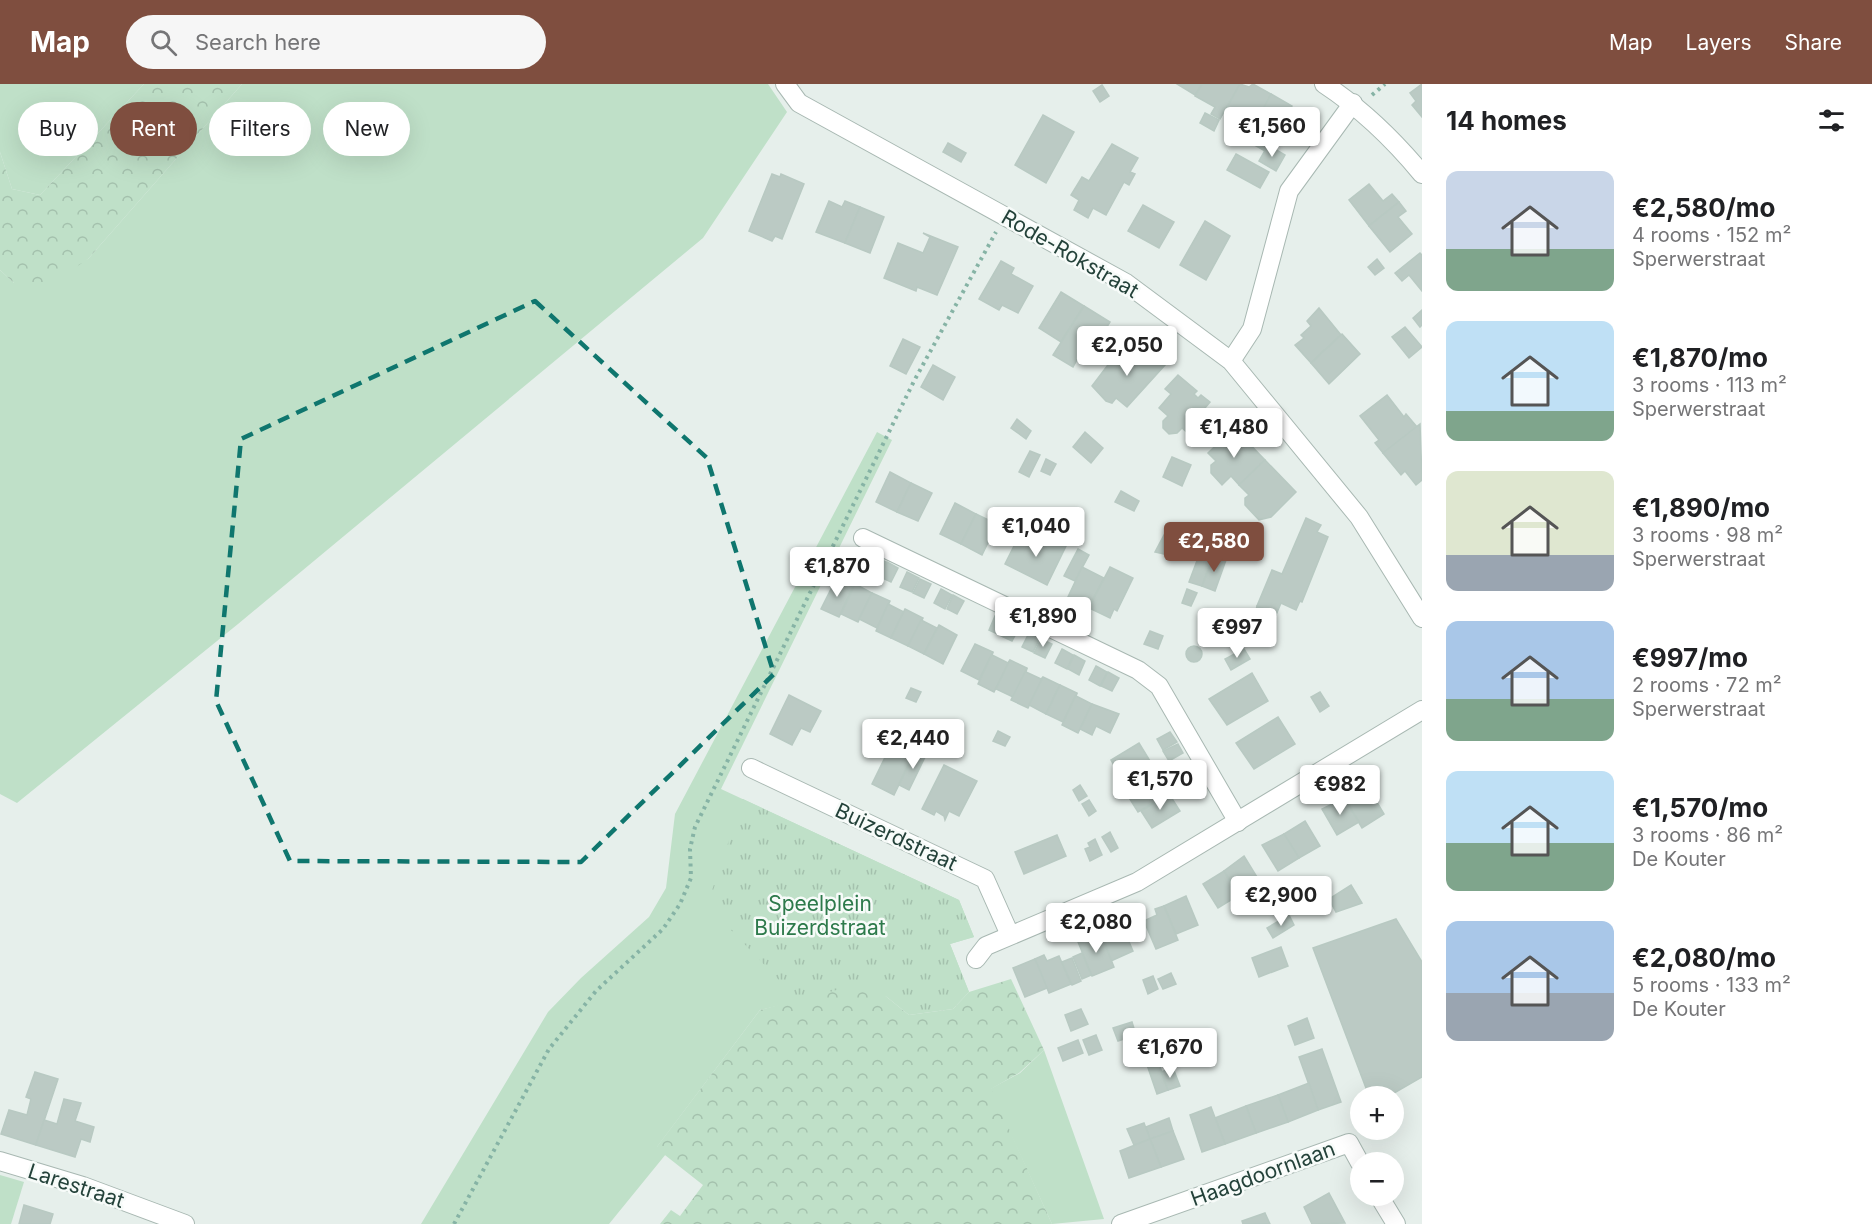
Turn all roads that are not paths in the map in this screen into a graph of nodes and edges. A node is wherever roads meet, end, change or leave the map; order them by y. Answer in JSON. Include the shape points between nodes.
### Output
{"nodes":[{"id":1,"x":785,"y":84,"type":"edge"},
{"id":2,"x":1324,"y":84,"type":"edge"},
{"id":3,"x":1353,"y":103,"type":"junction"},
{"id":4,"x":1422,"y":174,"type":"edge"},
{"id":5,"x":1231,"y":361,"type":"junction"},
{"id":6,"x":863,"y":538,"type":"dead end"},
{"id":7,"x":1422,"y":618,"type":"edge"},
{"id":8,"x":1422,"y":710,"type":"edge"},
{"id":9,"x":751,"y":768,"type":"dead end"},
{"id":10,"x":1239,"y":822,"type":"junction"},
{"id":11,"x":1010,"y":935,"type":"junction"},
{"id":12,"x":976,"y":959,"type":"dead end"},
{"id":13,"x":1354,"y":1152,"type":"edge"},
{"id":14,"x":0,"y":1161,"type":"edge"},
{"id":15,"x":1385,"y":1206,"type":"edge"},
{"id":16,"x":185,"y":1224,"type":"edge"},
{"id":17,"x":1121,"y":1224,"type":"edge"},
{"id":18,"x":1396,"y":1224,"type":"edge"}],
"edges":[{"from":1,"to":5,"type":"street","name":"Rode-Rokstraat","via":[[799,103],[1126,283]]},
{"from":2,"to":3,"type":"street"},
{"from":3,"to":4,"type":"street","via":[[1399,145]]},
{"from":3,"to":5,"type":"street","via":[[1289,191],[1252,329]]},
{"from":5,"to":7,"type":"street","name":"Rode-Rokstraat","via":[[1359,516]]},
{"from":6,"to":10,"type":"street","via":[[1145,675],[1159,686]]},
{"from":8,"to":10,"type":"street"},
{"from":9,"to":11,"type":"street","name":"Buizerdstraat","via":[[985,879]]},
{"from":10,"to":11,"type":"street","via":[[1137,882]]},
{"from":11,"to":12,"type":"street","via":[[986,946]]},
{"from":13,"to":17,"type":"street","name":"Haagdoornlaan","via":[[1349,1143]]},
{"from":14,"to":16,"type":"street","name":"Larestraat"},
{"from":15,"to":18,"type":"street"}]}
